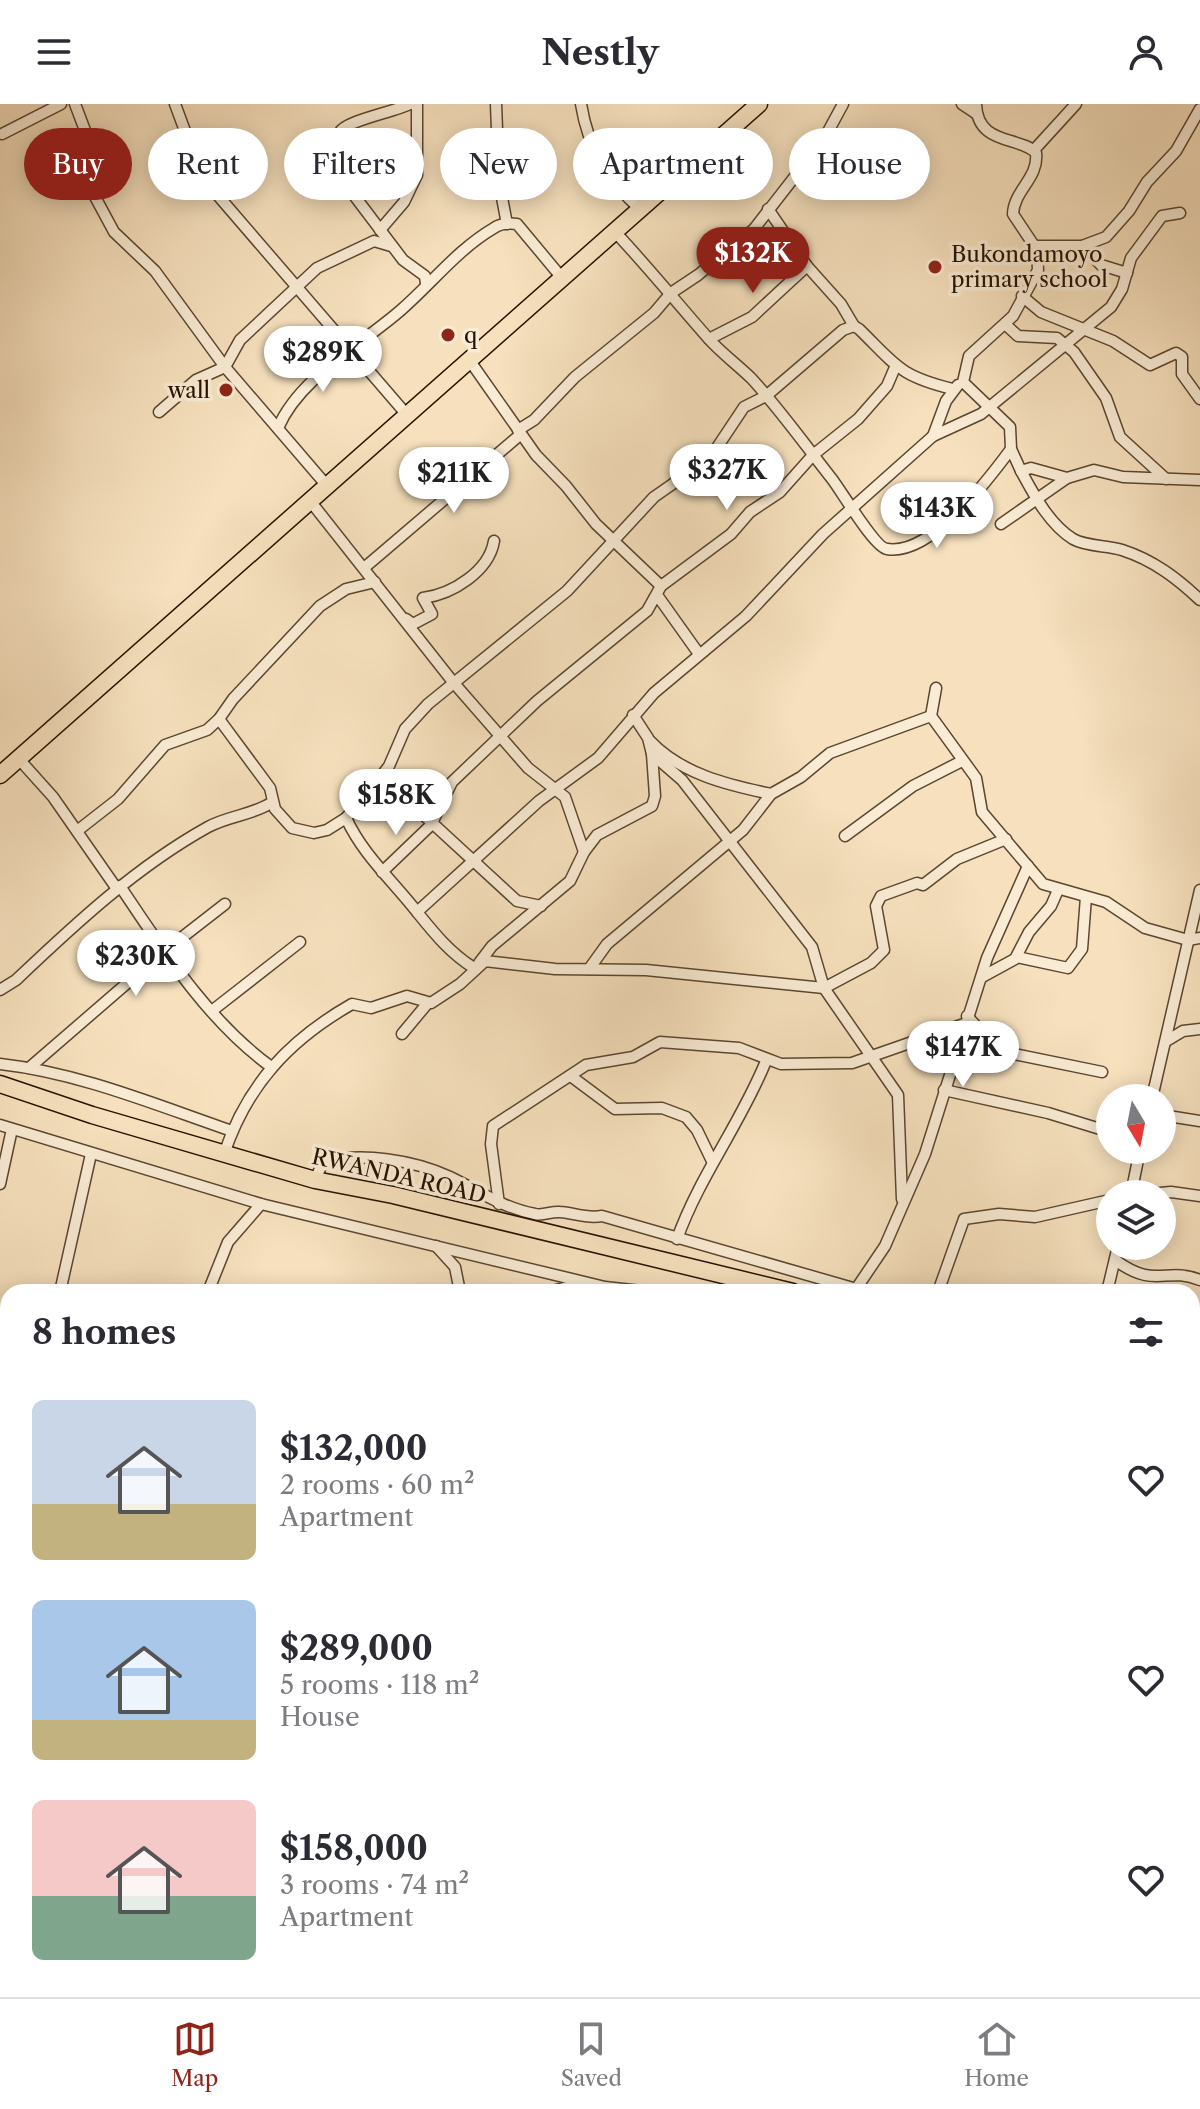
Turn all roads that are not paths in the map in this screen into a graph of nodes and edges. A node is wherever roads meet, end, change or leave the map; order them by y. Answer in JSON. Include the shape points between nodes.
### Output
{"nodes":[{"id":1,"x":61,"y":104,"type":"edge"},
{"id":2,"x":75,"y":104,"type":"edge"},
{"id":3,"x":175,"y":104,"type":"edge"},
{"id":4,"x":410,"y":104,"type":"edge"},
{"id":5,"x":417,"y":104,"type":"edge"},
{"id":6,"x":496,"y":104,"type":"edge"},
{"id":7,"x":581,"y":104,"type":"edge"},
{"id":8,"x":759,"y":104,"type":"edge"},
{"id":9,"x":843,"y":104,"type":"edge"},
{"id":10,"x":962,"y":104,"type":"edge"},
{"id":11,"x":1076,"y":104,"type":"edge"},
{"id":12,"x":976,"y":109,"type":"edge"},
{"id":13,"x":1200,"y":109,"type":"edge"},
{"id":14,"x":2,"y":134,"type":"dead end"},
{"id":15,"x":1034,"y":150,"type":"junction"},
{"id":16,"x":768,"y":209,"type":"junction"},
{"id":17,"x":641,"y":210,"type":"junction"},
{"id":18,"x":1180,"y":213,"type":"dead end"},
{"id":19,"x":507,"y":224,"type":"junction"},
{"id":20,"x":379,"y":228,"type":"junction"},
{"id":21,"x":616,"y":233,"type":"junction"},
{"id":22,"x":365,"y":244,"type":"junction"},
{"id":23,"x":391,"y":246,"type":"junction"},
{"id":24,"x":1035,"y":246,"type":"junction"},
{"id":25,"x":1082,"y":246,"type":"junction"},
{"id":26,"x":807,"y":266,"type":"junction"},
{"id":27,"x":1127,"y":273,"type":"junction"},
{"id":28,"x":562,"y":278,"type":"junction"},
{"id":29,"x":426,"y":280,"type":"junction"},
{"id":30,"x":295,"y":288,"type":"junction"},
{"id":31,"x":671,"y":293,"type":"junction"},
{"id":32,"x":1022,"y":296,"type":"junction"},
{"id":33,"x":1005,"y":324,"type":"junction"},
{"id":34,"x":854,"y":326,"type":"junction"},
{"id":35,"x":1082,"y":331,"type":"junction"},
{"id":36,"x":709,"y":339,"type":"junction"},
{"id":37,"x":1065,"y":346,"type":"junction"},
{"id":38,"x":354,"y":349,"type":"junction"},
{"id":39,"x":470,"y":361,"type":"junction"},
{"id":40,"x":896,"y":365,"type":"junction"},
{"id":41,"x":225,"y":367,"type":"junction"},
{"id":42,"x":963,"y":382,"type":"junction"},
{"id":43,"x":953,"y":389,"type":"junction"},
{"id":44,"x":766,"y":396,"type":"junction"},
{"id":45,"x":1200,"y":399,"type":"edge"},
{"id":46,"x":989,"y":406,"type":"junction"},
{"id":47,"x":159,"y":412,"type":"dead end"},
{"id":48,"x":407,"y":415,"type":"junction"},
{"id":49,"x":278,"y":428,"type":"junction"},
{"id":50,"x":519,"y":432,"type":"junction"},
{"id":51,"x":933,"y":436,"type":"junction"},
{"id":52,"x":1011,"y":449,"type":"junction"},
{"id":53,"x":813,"y":455,"type":"junction"},
{"id":54,"x":1021,"y":471,"type":"junction"},
{"id":55,"x":1067,"y":478,"type":"junction"},
{"id":56,"x":1200,"y":480,"type":"edge"},
{"id":57,"x":1168,"y":481,"type":"junction"},
{"id":58,"x":328,"y":487,"type":"junction"},
{"id":59,"x":1036,"y":501,"type":"junction"},
{"id":60,"x":311,"y":502,"type":"junction"},
{"id":61,"x":855,"y":508,"type":"junction"},
{"id":62,"x":1001,"y":524,"type":"dead end"},
{"id":63,"x":494,"y":541,"type":"dead end"},
{"id":64,"x":613,"y":541,"type":"junction"},
{"id":65,"x":364,"y":568,"type":"junction"},
{"id":66,"x":375,"y":582,"type":"junction"},
{"id":67,"x":659,"y":591,"type":"junction"},
{"id":68,"x":1200,"y":600,"type":"edge"},
{"id":69,"x":399,"y":613,"type":"junction"},
{"id":70,"x":699,"y":654,"type":"junction"},
{"id":71,"x":453,"y":682,"type":"junction"},
{"id":72,"x":936,"y":688,"type":"dead end"},
{"id":73,"x":633,"y":715,"type":"junction"},
{"id":74,"x":931,"y":716,"type":"junction"},
{"id":75,"x":219,"y":719,"type":"junction"},
{"id":76,"x":501,"y":738,"type":"junction"},
{"id":77,"x":648,"y":738,"type":"junction"},
{"id":78,"x":652,"y":754,"type":"junction"},
{"id":79,"x":18,"y":758,"type":"junction"},
{"id":80,"x":962,"y":761,"type":"junction"},
{"id":81,"x":0,"y":775,"type":"edge"},
{"id":82,"x":376,"y":783,"type":"junction"},
{"id":83,"x":556,"y":787,"type":"junction"},
{"id":84,"x":771,"y":794,"type":"junction"},
{"id":85,"x":271,"y":803,"type":"junction"},
{"id":86,"x":346,"y":818,"type":"junction"},
{"id":87,"x":434,"y":821,"type":"junction"},
{"id":88,"x":77,"y":831,"type":"junction"},
{"id":89,"x":845,"y":836,"type":"dead end"},
{"id":90,"x":1006,"y":839,"type":"junction"},
{"id":91,"x":731,"y":841,"type":"junction"},
{"id":92,"x":584,"y":852,"type":"junction"},
{"id":93,"x":474,"y":861,"type":"junction"},
{"id":94,"x":1028,"y":866,"type":"junction"},
{"id":95,"x":382,"y":872,"type":"junction"},
{"id":96,"x":118,"y":888,"type":"junction"},
{"id":97,"x":1058,"y":890,"type":"junction"},
{"id":98,"x":1199,"y":895,"type":"edge"},
{"id":99,"x":1086,"y":897,"type":"junction"},
{"id":100,"x":225,"y":904,"type":"dead end"},
{"id":101,"x":541,"y":906,"type":"junction"},
{"id":102,"x":417,"y":912,"type":"junction"},
{"id":103,"x":1200,"y":938,"type":"edge"},
{"id":104,"x":1188,"y":940,"type":"junction"},
{"id":105,"x":300,"y":942,"type":"dead end"},
{"id":106,"x":162,"y":953,"type":"junction"},
{"id":107,"x":1017,"y":957,"type":"junction"},
{"id":108,"x":477,"y":966,"type":"junction"},
{"id":109,"x":589,"y":969,"type":"junction"},
{"id":110,"x":982,"y":977,"type":"junction"},
{"id":111,"x":824,"y":988,"type":"junction"},
{"id":112,"x":0,"y":990,"type":"edge"},
{"id":113,"x":427,"y":1004,"type":"junction"},
{"id":114,"x":213,"y":1010,"type":"junction"},
{"id":115,"x":966,"y":1020,"type":"junction"},
{"id":116,"x":1200,"y":1029,"type":"edge"},
{"id":117,"x":402,"y":1034,"type":"dead end"},
{"id":118,"x":1168,"y":1040,"type":"junction"},
{"id":119,"x":872,"y":1059,"type":"junction"},
{"id":120,"x":766,"y":1061,"type":"junction"},
{"id":121,"x":0,"y":1064,"type":"edge"},
{"id":122,"x":270,"y":1066,"type":"junction"},
{"id":123,"x":29,"y":1068,"type":"junction"},
{"id":124,"x":1102,"y":1072,"type":"dead end"},
{"id":125,"x":572,"y":1077,"type":"junction"},
{"id":126,"x":0,"y":1084,"type":"edge"},
{"id":127,"x":1156,"y":1084,"type":"edge"},
{"id":128,"x":944,"y":1090,"type":"junction"},
{"id":129,"x":1176,"y":1117,"type":"edge"},
{"id":130,"x":1200,"y":1121,"type":"edge"},
{"id":131,"x":0,"y":1125,"type":"edge"},
{"id":132,"x":1096,"y":1128,"type":"edge"},
{"id":133,"x":12,"y":1129,"type":"junction"},
{"id":134,"x":232,"y":1131,"type":"junction"},
{"id":135,"x":91,"y":1154,"type":"junction"},
{"id":136,"x":224,"y":1154,"type":"junction"},
{"id":137,"x":712,"y":1161,"type":"junction"},
{"id":138,"x":315,"y":1180,"type":"junction"},
{"id":139,"x":0,"y":1184,"type":"edge"},
{"id":140,"x":1176,"y":1193,"type":"edge"},
{"id":141,"x":1200,"y":1196,"type":"edge"},
{"id":142,"x":902,"y":1199,"type":"junction"},
{"id":143,"x":1096,"y":1203,"type":"edge"},
{"id":144,"x":261,"y":1204,"type":"junction"},
{"id":145,"x":499,"y":1204,"type":"junction"},
{"id":146,"x":677,"y":1239,"type":"junction"},
{"id":147,"x":433,"y":1244,"type":"junction"},
{"id":148,"x":1115,"y":1260,"type":"joint"},
{"id":149,"x":1200,"y":1280,"type":"edge"},
{"id":150,"x":583,"y":1282,"type":"junction"},
{"id":151,"x":62,"y":1284,"type":"edge"},
{"id":152,"x":211,"y":1284,"type":"edge"},
{"id":153,"x":458,"y":1284,"type":"edge"},
{"id":154,"x":576,"y":1284,"type":"edge"},
{"id":155,"x":596,"y":1284,"type":"edge"},
{"id":156,"x":760,"y":1284,"type":"edge"},
{"id":157,"x":834,"y":1284,"type":"edge"},
{"id":158,"x":859,"y":1284,"type":"edge"},
{"id":159,"x":941,"y":1284,"type":"edge"},
{"id":160,"x":1109,"y":1284,"type":"edge"}],
"edges":[{"from":1,"to":14,"type":"street"},
{"from":2,"to":41,"type":"street","via":[[97,162],[86,180],[108,225],[155,271]]},
{"from":3,"to":30,"type":"street","via":[[202,177]]},
{"from":4,"to":20,"type":"street","via":[[349,122],[341,130],[345,183]]},
{"from":5,"to":20,"type":"street","via":[[417,175],[404,202]]},
{"from":6,"to":19,"type":"street","via":[[499,182]]},
{"from":7,"to":17,"type":"street","via":[[603,169]]},
{"from":8,"to":17,"type":"main road"},
{"from":9,"to":16,"type":"street","via":[[824,139]]},
{"from":10,"to":12,"type":"street"},
{"from":11,"to":15,"type":"street"},
{"from":12,"to":15,"type":"street","via":[[999,138]]},
{"from":13,"to":25,"type":"street","via":[[1176,151],[1119,224],[1106,237]]},
{"from":15,"to":24,"type":"street","via":[[1035,170],[1017,196],[1013,214]]},
{"from":16,"to":26,"type":"street"},
{"from":16,"to":31,"type":"street","via":[[749,234]]},
{"from":17,"to":21,"type":"main road"},
{"from":18,"to":27,"type":"street","via":[[1162,216],[1131,258]]},
{"from":19,"to":28,"type":"street","via":[[520,226]]},
{"from":19,"to":29,"type":"street","via":[[498,225]]},
{"from":20,"to":22,"type":"street"},
{"from":20,"to":23,"type":"street"},
{"from":21,"to":28,"type":"main road"},
{"from":21,"to":31,"type":"street"},
{"from":22,"to":23,"type":"street"},
{"from":22,"to":30,"type":"street","via":[[317,268]]},
{"from":23,"to":29,"type":"street"},
{"from":24,"to":25,"type":"street"},
{"from":24,"to":32,"type":"street","via":[[1040,263]]},
{"from":25,"to":27,"type":"street","via":[[1101,265]]},
{"from":26,"to":34,"type":"street"},
{"from":26,"to":36,"type":"street","via":[[752,317]]},
{"from":27,"to":35,"type":"street","via":[[1111,307]]},
{"from":28,"to":39,"type":"main road"},
{"from":29,"to":38,"type":"street"},
{"from":30,"to":38,"type":"street"},
{"from":30,"to":41,"type":"street","via":[[240,340]]},
{"from":31,"to":36,"type":"street"},
{"from":31,"to":50,"type":"street"},
{"from":32,"to":33,"type":"street"},
{"from":32,"to":35,"type":"street","via":[[1041,312]]},
{"from":33,"to":37,"type":"street","via":[[1018,336],[1057,338]]},
{"from":33,"to":42,"type":"street","via":[[969,356]]},
{"from":34,"to":40,"type":"street"},
{"from":34,"to":44,"type":"street"},
{"from":35,"to":37,"type":"street"},
{"from":35,"to":45,"type":"street","via":[[1113,341],[1150,365],[1176,353],[1182,357],[1182,374]]},
{"from":36,"to":44,"type":"street"},
{"from":37,"to":46,"type":"street"},
{"from":37,"to":57,"type":"street","via":[[1106,398],[1120,437]]},
{"from":38,"to":48,"type":"street"},
{"from":38,"to":49,"type":"street","via":[[313,380]]},
{"from":39,"to":48,"type":"main road"},
{"from":39,"to":50,"type":"street"},
{"from":40,"to":43,"type":"street","via":[[920,380]]},
{"from":40,"to":53,"type":"street","via":[[870,407]]},
{"from":41,"to":47,"type":"street","via":[[196,380]]},
{"from":41,"to":49,"type":"street"},
{"from":42,"to":43,"type":"street"},
{"from":42,"to":46,"type":"street"},
{"from":43,"to":51,"type":"street"},
{"from":44,"to":53,"type":"street"},
{"from":44,"to":64,"type":"street","via":[[744,407],[710,458],[666,486]]},
{"from":46,"to":51,"type":"street"},
{"from":46,"to":52,"type":"street","via":[[1010,427]]},
{"from":48,"to":58,"type":"main road"},
{"from":49,"to":58,"type":"street"},
{"from":50,"to":64,"type":"street"},
{"from":50,"to":65,"type":"street"},
{"from":51,"to":61,"type":"street"},
{"from":52,"to":54,"type":"street"},
{"from":52,"to":61,"type":"street","via":[[970,499],[918,543],[883,549]]},
{"from":53,"to":61,"type":"street"},
{"from":53,"to":67,"type":"street","via":[[785,487]]},
{"from":54,"to":55,"type":"street","via":[[1031,468]]},
{"from":54,"to":59,"type":"street"},
{"from":55,"to":57,"type":"street","via":[[1094,470]]},
{"from":55,"to":59,"type":"street"},
{"from":56,"to":57,"type":"street"},
{"from":58,"to":60,"type":"main road"},
{"from":59,"to":62,"type":"street"},
{"from":59,"to":68,"type":"street","via":[[1071,538],[1142,558],[1172,574]]},
{"from":60,"to":65,"type":"street"},
{"from":60,"to":79,"type":"main road"},
{"from":61,"to":70,"type":"street","via":[[823,534],[746,616]]},
{"from":63,"to":69,"type":"street","via":[[482,568],[440,594],[423,598],[432,614],[413,624]]},
{"from":64,"to":67,"type":"street"},
{"from":64,"to":71,"type":"street","via":[[567,591]]},
{"from":65,"to":66,"type":"street"},
{"from":66,"to":69,"type":"street"},
{"from":66,"to":75,"type":"street","via":[[346,589],[320,606]]},
{"from":67,"to":70,"type":"street"},
{"from":67,"to":76,"type":"street","via":[[647,611],[537,701]]},
{"from":69,"to":71,"type":"street"},
{"from":70,"to":73,"type":"street"},
{"from":71,"to":76,"type":"street"},
{"from":71,"to":82,"type":"street","via":[[406,726]]},
{"from":72,"to":74,"type":"street"},
{"from":73,"to":77,"type":"street"},
{"from":73,"to":83,"type":"street","via":[[598,758]]},
{"from":74,"to":80,"type":"street"},
{"from":74,"to":84,"type":"street","via":[[830,753]]},
{"from":75,"to":85,"type":"street","via":[[270,788]]},
{"from":75,"to":88,"type":"street","via":[[207,730],[165,745],[118,799]]},
{"from":76,"to":83,"type":"street","via":[[528,768]]},
{"from":76,"to":87,"type":"street","via":[[452,782]]},
{"from":77,"to":78,"type":"street"},
{"from":77,"to":84,"type":"street","via":[[672,761],[694,772]]},
{"from":78,"to":91,"type":"street","via":[[682,780]]},
{"from":78,"to":92,"type":"street","via":[[652,806],[603,831]]},
{"from":79,"to":81,"type":"main road"},
{"from":79,"to":88,"type":"street"},
{"from":80,"to":89,"type":"street","via":[[913,786]]},
{"from":80,"to":90,"type":"street","via":[[976,778],[982,812]]},
{"from":82,"to":86,"type":"street"},
{"from":82,"to":87,"type":"street","via":[[397,781],[417,809]]},
{"from":83,"to":92,"type":"street","via":[[569,803]]},
{"from":83,"to":93,"type":"street"},
{"from":84,"to":91,"type":"street"},
{"from":85,"to":86,"type":"street","via":[[290,827],[314,833]]},
{"from":85,"to":96,"type":"street","via":[[211,825]]},
{"from":86,"to":95,"type":"street","via":[[357,843]]},
{"from":87,"to":93,"type":"street"},
{"from":87,"to":95,"type":"street"},
{"from":88,"to":96,"type":"street"},
{"from":90,"to":94,"type":"street"},
{"from":90,"to":111,"type":"street","via":[[957,859],[923,885],[881,896],[876,906],[884,950],[871,963]]},
{"from":91,"to":109,"type":"street","via":[[607,944]]},
{"from":91,"to":111,"type":"street","via":[[812,947]]},
{"from":92,"to":101,"type":"street","via":[[570,881]]},
{"from":93,"to":101,"type":"street","via":[[517,901]]},
{"from":93,"to":102,"type":"street"},
{"from":94,"to":97,"type":"street","via":[[1043,884]]},
{"from":94,"to":110,"type":"street"},
{"from":95,"to":102,"type":"street"},
{"from":96,"to":106,"type":"street"},
{"from":96,"to":112,"type":"street"},
{"from":97,"to":99,"type":"street"},
{"from":97,"to":107,"type":"street"},
{"from":98,"to":104,"type":"street"},
{"from":99,"to":104,"type":"street","via":[[1111,905],[1145,928]]},
{"from":99,"to":107,"type":"street","via":[[1082,949],[1068,968]]},
{"from":100,"to":106,"type":"street"},
{"from":101,"to":108,"type":"street","via":[[492,946]]},
{"from":102,"to":108,"type":"street","via":[[455,955]]},
{"from":103,"to":104,"type":"street"},
{"from":104,"to":118,"type":"street"},
{"from":105,"to":114,"type":"street"},
{"from":106,"to":114,"type":"street"},
{"from":106,"to":123,"type":"street"},
{"from":107,"to":110,"type":"street"},
{"from":108,"to":109,"type":"street","via":[[500,961]]},
{"from":108,"to":113,"type":"street","via":[[456,988]]},
{"from":109,"to":111,"type":"street"},
{"from":110,"to":115,"type":"street"},
{"from":111,"to":119,"type":"street"},
{"from":113,"to":117,"type":"street"},
{"from":113,"to":122,"type":"street","via":[[411,996],[371,1008],[352,1004]]},
{"from":114,"to":122,"type":"street"},
{"from":115,"to":119,"type":"street"},
{"from":115,"to":124,"type":"street","via":[[1013,1057]]},
{"from":115,"to":128,"type":"street"},
{"from":116,"to":118,"type":"street"},
{"from":118,"to":127,"type":"street"},
{"from":119,"to":120,"type":"street"},
{"from":119,"to":142,"type":"street","via":[[900,1104]]},
{"from":120,"to":125,"type":"street","via":[[739,1048],[665,1041],[633,1057],[593,1062]]},
{"from":120,"to":137,"type":"street"},
{"from":121,"to":123,"type":"street"},
{"from":122,"to":134,"type":"street","via":[[247,1097]]},
{"from":123,"to":134,"type":"street","via":[[110,1088]]},
{"from":125,"to":137,"type":"street","via":[[615,1109],[662,1108],[686,1117]]},
{"from":125,"to":145,"type":"street","via":[[493,1126]]},
{"from":126,"to":136,"type":"main road","name":"RWANDA ROAD"},
{"from":128,"to":132,"type":"street"},
{"from":128,"to":142,"type":"street","via":[[925,1154]]},
{"from":129,"to":130,"type":"street"},
{"from":131,"to":133,"type":"street"},
{"from":133,"to":135,"type":"street"},
{"from":133,"to":139,"type":"street"},
{"from":134,"to":136,"type":"street"},
{"from":135,"to":144,"type":"street"},
{"from":135,"to":151,"type":"street"},
{"from":136,"to":138,"type":"main road","name":"RWANDA ROAD"},
{"from":137,"to":146,"type":"street"},
{"from":138,"to":145,"type":"street","via":[[317,1168],[332,1159],[403,1163],[437,1171]]},
{"from":138,"to":156,"type":"main road","name":"RWANDA ROAD"},
{"from":140,"to":141,"type":"street"},
{"from":142,"to":158,"type":"street","via":[[885,1246]]},
{"from":143,"to":159,"type":"street","via":[[1035,1217],[999,1214],[964,1219]]},
{"from":144,"to":147,"type":"street"},
{"from":144,"to":152,"type":"street","via":[[228,1242]]},
{"from":145,"to":146,"type":"street","via":[[540,1215],[602,1216]]},
{"from":146,"to":157,"type":"street"},
{"from":147,"to":150,"type":"street"},
{"from":147,"to":153,"type":"street","via":[[455,1267]]},
{"from":148,"to":149,"type":"street","via":[[1143,1277]]},
{"from":148,"to":160,"type":"street"},
{"from":150,"to":154,"type":"street"},
{"from":150,"to":155,"type":"street"}]}
